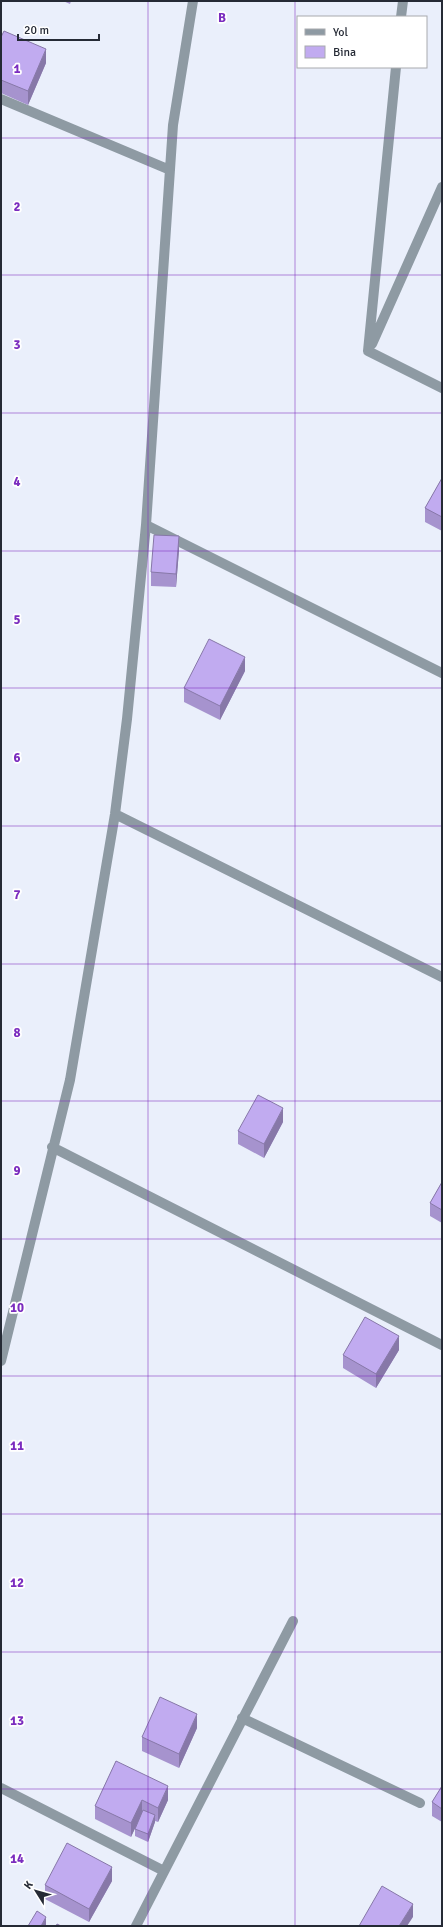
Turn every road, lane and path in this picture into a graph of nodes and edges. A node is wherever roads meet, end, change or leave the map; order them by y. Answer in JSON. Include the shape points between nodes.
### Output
{"nodes":[{"id":1,"x":193,"y":1,"type":"edge"},
{"id":2,"x":403,"y":1,"type":"edge"},
{"id":3,"x":401,"y":16,"type":"edge"},
{"id":4,"x":396,"y":68,"type":"edge"},
{"id":5,"x":1,"y":99,"type":"edge"},
{"id":6,"x":170,"y":170,"type":"junction"},
{"id":7,"x":442,"y":187,"type":"edge"},
{"id":8,"x":368,"y":351,"type":"junction"},
{"id":9,"x":442,"y":388,"type":"edge"},
{"id":10,"x":146,"y":525,"type":"junction"},
{"id":11,"x":442,"y":673,"type":"edge"},
{"id":12,"x":115,"y":814,"type":"junction"},
{"id":13,"x":442,"y":977,"type":"edge"},
{"id":14,"x":52,"y":1147,"type":"junction"},
{"id":15,"x":442,"y":1345,"type":"edge"},
{"id":16,"x":1,"y":1361,"type":"edge"},
{"id":17,"x":293,"y":1621,"type":"dead end"},
{"id":18,"x":242,"y":1718,"type":"junction"},
{"id":19,"x":1,"y":1788,"type":"edge"},
{"id":20,"x":420,"y":1803,"type":"dead end"},
{"id":21,"x":164,"y":1871,"type":"junction"},
{"id":22,"x":136,"y":1926,"type":"edge"}],
"edges":[{"from":1,"to":6,"type":"street","via":[[173,125]]},
{"from":2,"to":3,"type":"street"},
{"from":4,"to":8,"type":"street"},
{"from":5,"to":6,"type":"street"},
{"from":6,"to":10,"type":"street"},
{"from":7,"to":8,"type":"street"},
{"from":8,"to":9,"type":"street"},
{"from":10,"to":11,"type":"street"},
{"from":10,"to":12,"type":"street"},
{"from":12,"to":13,"type":"street"},
{"from":12,"to":14,"type":"street","via":[[70,1080]]},
{"from":14,"to":15,"type":"street"},
{"from":14,"to":16,"type":"street"},
{"from":17,"to":18,"type":"street"},
{"from":18,"to":20,"type":"street"},
{"from":18,"to":21,"type":"street"},
{"from":19,"to":21,"type":"street"},
{"from":21,"to":22,"type":"street"}]}
